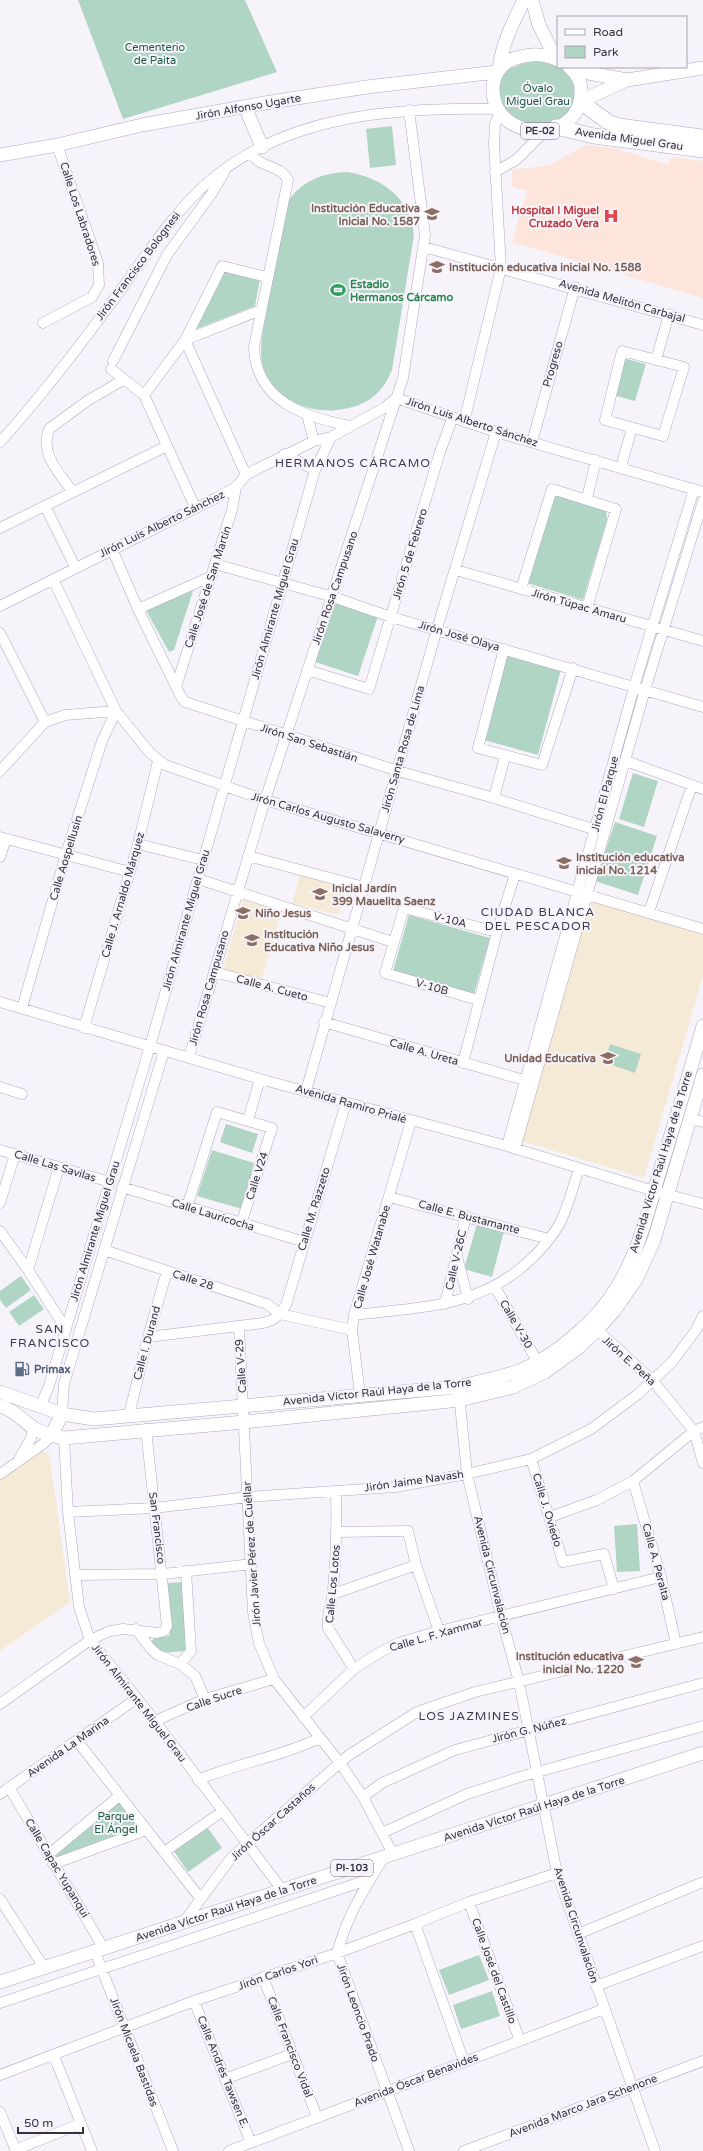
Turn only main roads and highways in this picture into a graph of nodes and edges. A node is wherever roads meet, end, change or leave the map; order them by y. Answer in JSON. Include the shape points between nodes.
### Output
{"nodes":[{"id":1,"x":524,"y":0,"type":"edge"},
{"id":2,"x":532,"y":0,"type":"edge"},
{"id":3,"x":557,"y":59,"type":"edge"},
{"id":4,"x":570,"y":68,"type":"edge"},
{"id":5,"x":703,"y":68,"type":"edge"},
{"id":6,"x":498,"y":70,"type":"junction"},
{"id":7,"x":627,"y":80,"type":"junction"},
{"id":8,"x":581,"y":101,"type":"junction"},
{"id":9,"x":245,"y":107,"type":"junction"},
{"id":10,"x":550,"y":129,"type":"junction"},
{"id":11,"x":703,"y":137,"type":"edge"},
{"id":12,"x":256,"y":150,"type":"road end"},
{"id":13,"x":703,"y":150,"type":"edge"},
{"id":14,"x":0,"y":155,"type":"edge"},
{"id":15,"x":703,"y":1026,"type":"edge"},
{"id":16,"x":703,"y":1075,"type":"edge"},
{"id":17,"x":697,"y":1121,"type":"edge"},
{"id":18,"x":593,"y":1326,"type":"junction"},
{"id":19,"x":0,"y":1392,"type":"edge"},
{"id":20,"x":459,"y":1393,"type":"junction"},
{"id":21,"x":41,"y":1405,"type":"junction"},
{"id":22,"x":0,"y":1406,"type":"edge"},
{"id":23,"x":62,"y":1414,"type":"junction"},
{"id":24,"x":33,"y":1428,"type":"junction"},
{"id":25,"x":57,"y":1437,"type":"junction"},
{"id":26,"x":703,"y":1753,"type":"edge"},
{"id":27,"x":0,"y":1982,"type":"edge"}],
"edges":[{"from":1,"to":6,"type":"main road","via":[[510,28]]},
{"from":2,"to":3,"type":"main road","via":[[539,25]]},
{"from":3,"to":6,"type":"main road","via":[[536,55],[524,56],[510,61]]},
{"from":4,"to":7,"type":"main road"},
{"from":4,"to":8,"type":"main road","via":[[580,84]]},
{"from":5,"to":7,"type":"main road"},
{"from":6,"to":9,"type":"main road","name":"Jirón Alfonso Ugarte","via":[[367,87]]},
{"from":6,"to":10,"type":"main road","number":"PE-02","via":[[493,92],[499,111],[505,119],[517,127],[534,131]]},
{"from":7,"to":8,"type":"main road"},
{"from":8,"to":10,"type":"main road","number":"PE-02","via":[[571,118]]},
{"from":8,"to":11,"type":"highway","name":"Avenida Miguel Grau","via":[[608,122],[619,126]]},
{"from":9,"to":12,"type":"main road"},
{"from":9,"to":14,"type":"main road","name":"Jirón Alfonso Ugarte","via":[[142,124],[57,145]]},
{"from":10,"to":13,"type":"highway","name":"Avenida Miguel Grau","number":"PE-02"},
{"from":15,"to":18,"type":"main road","name":"Avenida Víctor Raúl Haya de la Torre","via":[[632,1258],[620,1283],[603,1306]]},
{"from":16,"to":17,"type":"main road","name":"Avenida Víctor Raúl Haya de la Torre"},
{"from":17,"to":18,"type":"main road","name":"Avenida Víctor Raúl Haya de la Torre","via":[[647,1258],[637,1278],[614,1311]]},
{"from":18,"to":20,"type":"main road","name":"Avenida Víctor Raúl Haya de la Torre","via":[[520,1370]]},
{"from":18,"to":20,"type":"main road","name":"Avenida Víctor Raúl Haya de la Torre","via":[[563,1360],[540,1375],[513,1387]]},
{"from":19,"to":21,"type":"main road","name":"Avenida Víctor Raúl Haya de la Torre"},
{"from":20,"to":23,"type":"main road","name":"Avenida Víctor Raúl Haya de la Torre","via":[[360,1394],[84,1418]]},
{"from":20,"to":25,"type":"main road","name":"Avenida Víctor Raúl Haya de la Torre","via":[[244,1422]]},
{"from":21,"to":23,"type":"main road","name":"Avenida Víctor Raúl Haya de la Torre"},
{"from":21,"to":24,"type":"main road","via":[[33,1414]]},
{"from":22,"to":24,"type":"main road","name":"Avenida Víctor Raúl Haya de la Torre","via":[[15,1411]]},
{"from":23,"to":25,"type":"main road"},
{"from":24,"to":25,"type":"main road","name":"Avenida Víctor Raúl Haya de la Torre"},
{"from":26,"to":27,"type":"main road","name":"Avenida Víctor Raúl Haya de la Torre","number":"PI-103"}]}
